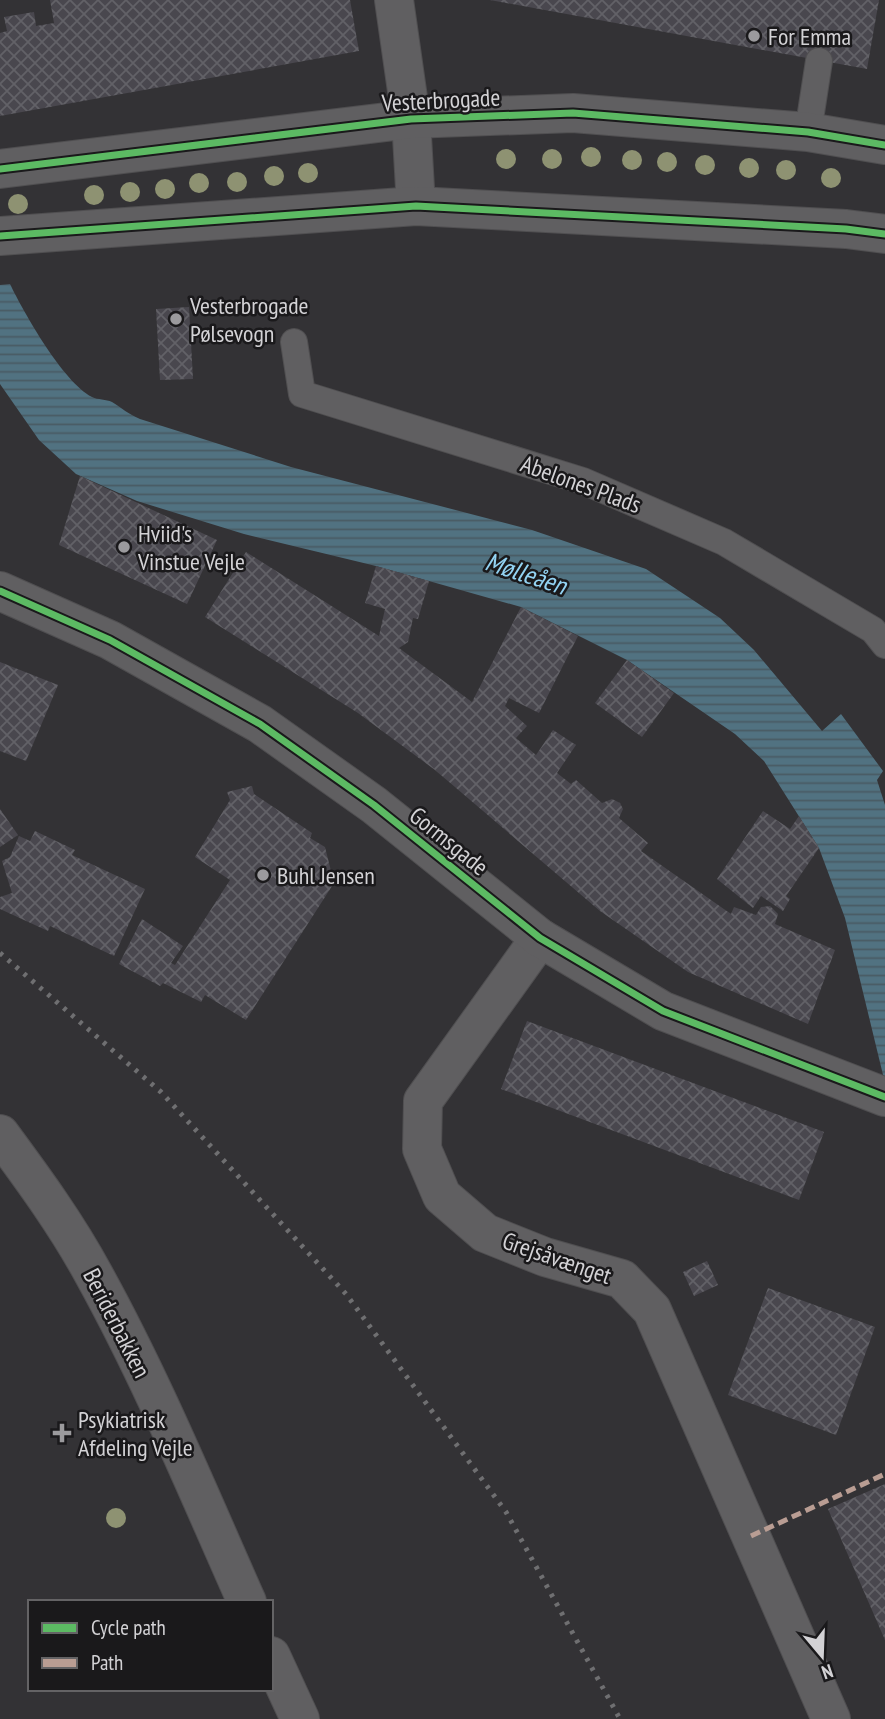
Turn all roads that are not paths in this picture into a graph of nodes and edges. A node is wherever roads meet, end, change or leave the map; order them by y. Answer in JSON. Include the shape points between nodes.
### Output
{"nodes":[{"id":1,"x":394,"y":0,"type":"edge"},
{"id":2,"x":819,"y":61,"type":"dead end"},
{"id":3,"x":411,"y":119,"type":"junction"},
{"id":4,"x":808,"y":132,"type":"junction"},
{"id":5,"x":885,"y":145,"type":"edge"},
{"id":6,"x":0,"y":169,"type":"edge"},
{"id":7,"x":416,"y":206,"type":"junction"},
{"id":8,"x":885,"y":234,"type":"edge"},
{"id":9,"x":0,"y":236,"type":"edge"},
{"id":10,"x":294,"y":342,"type":"dead end"},
{"id":11,"x":0,"y":591,"type":"edge"},
{"id":12,"x":885,"y":645,"type":"edge"},
{"id":13,"x":540,"y":938,"type":"junction"},
{"id":14,"x":880,"y":1095,"type":"edge"},
{"id":15,"x":0,"y":1134,"type":"edge"},
{"id":16,"x":246,"y":1600,"type":"edge"},
{"id":17,"x":273,"y":1660,"type":"edge"},
{"id":18,"x":300,"y":1719,"type":"edge"},
{"id":19,"x":831,"y":1719,"type":"edge"}],
"edges":[{"from":1,"to":3,"type":"street"},
{"from":2,"to":4,"type":"lane"},
{"from":3,"to":4,"type":"street","name":"Vesterbrogade","via":[[573,113]]},
{"from":3,"to":6,"type":"street","name":"Vesterbrogade"},
{"from":3,"to":7,"type":"street"},
{"from":4,"to":5,"type":"street","name":"Vesterbrogade"},
{"from":7,"to":8,"type":"street"},
{"from":7,"to":9,"type":"street"},
{"from":10,"to":12,"type":"lane","name":"Abelones Plads","via":[[302,394],[607,491],[724,542],[873,629]]},
{"from":11,"to":13,"type":"street","name":"Gormsgade","via":[[110,640],[260,724],[374,805]]},
{"from":13,"to":14,"type":"street","name":"Gormsgade","via":[[663,1011]]},
{"from":13,"to":19,"type":"street","name":"Grejsåvænget","via":[[423,1101],[422,1149],[442,1196],[485,1233],[545,1257],[621,1279],[652,1310]]},
{"from":15,"to":16,"type":"street","name":"Beriderbakken","via":[[52,1204],[94,1275],[172,1432]]},
{"from":17,"to":18,"type":"street"}]}
